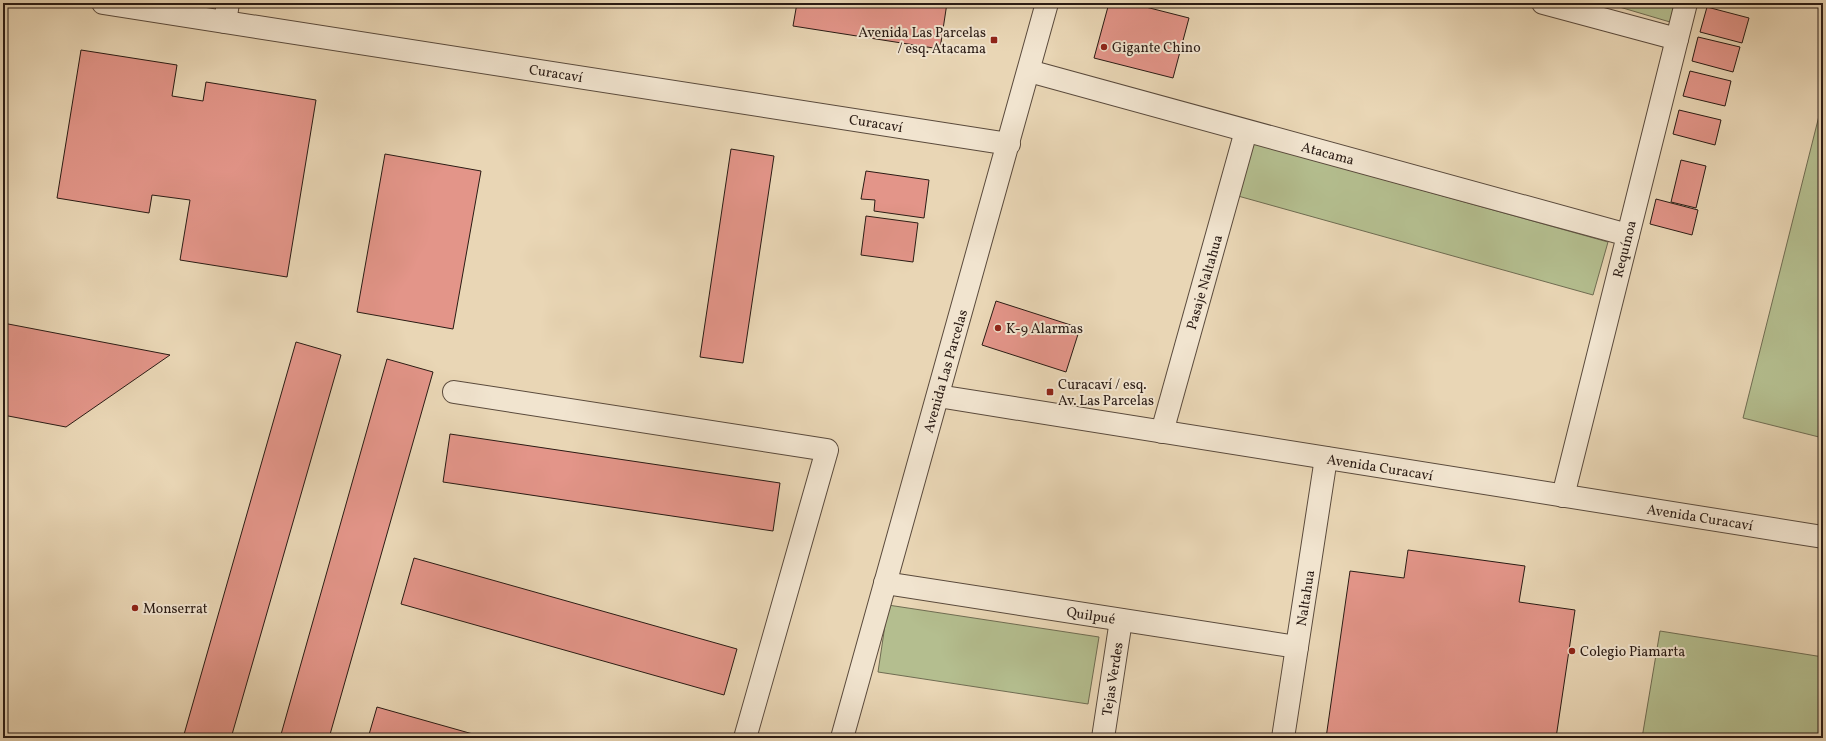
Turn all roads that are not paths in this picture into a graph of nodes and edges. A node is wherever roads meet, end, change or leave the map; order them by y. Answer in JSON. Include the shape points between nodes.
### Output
{"nodes":[{"id":1,"x":103,"y":3,"type":"edge"},
{"id":2,"x":1048,"y":3,"type":"edge"},
{"id":3,"x":1543,"y":3,"type":"edge"},
{"id":4,"x":1686,"y":3,"type":"edge"},
{"id":5,"x":226,"y":12,"type":"edge"},
{"id":6,"x":1677,"y":39,"type":"junction"},
{"id":7,"x":1028,"y":71,"type":"junction"},
{"id":8,"x":1246,"y":131,"type":"junction"},
{"id":9,"x":1009,"y":144,"type":"junction"},
{"id":10,"x":1628,"y":236,"type":"junction"},
{"id":11,"x":454,"y":392,"type":"dead end"},
{"id":12,"x":938,"y":396,"type":"junction"},
{"id":13,"x":1162,"y":432,"type":"junction"},
{"id":14,"x":1326,"y":458,"type":"junction"},
{"id":15,"x":1563,"y":496,"type":"junction"},
{"id":16,"x":1823,"y":537,"type":"edge"},
{"id":17,"x":885,"y":583,"type":"junction"},
{"id":18,"x":1121,"y":620,"type":"junction"},
{"id":19,"x":1297,"y":647,"type":"junction"},
{"id":20,"x":745,"y":738,"type":"edge"},
{"id":21,"x":842,"y":738,"type":"edge"},
{"id":22,"x":1103,"y":738,"type":"edge"},
{"id":23,"x":1283,"y":738,"type":"edge"}],
"edges":[{"from":1,"to":5,"type":"street","name":"Curacaví"},
{"from":2,"to":7,"type":"street","name":"Avenida Las Parcelas"},
{"from":3,"to":6,"type":"street"},
{"from":4,"to":6,"type":"street","name":"Requínoa"},
{"from":5,"to":9,"type":"street","name":"Curacaví"},
{"from":6,"to":10,"type":"street","name":"Requínoa"},
{"from":7,"to":8,"type":"street","name":"Atacama"},
{"from":7,"to":9,"type":"street","name":"Avenida Las Parcelas"},
{"from":8,"to":10,"type":"street","name":"Atacama"},
{"from":8,"to":13,"type":"street","name":"Pasaje Naltahua"},
{"from":9,"to":12,"type":"street","name":"Avenida Las Parcelas"},
{"from":10,"to":15,"type":"street","name":"Requínoa"},
{"from":11,"to":20,"type":"street","via":[[827,450]]},
{"from":12,"to":13,"type":"street","name":"Avenida Curacaví"},
{"from":12,"to":17,"type":"street","name":"Avenida Las Parcelas"},
{"from":13,"to":14,"type":"street","name":"Avenida Curacaví"},
{"from":14,"to":15,"type":"street","name":"Avenida Curacaví"},
{"from":14,"to":19,"type":"street","name":"Naltahua"},
{"from":15,"to":16,"type":"street","name":"Avenida Curacaví"},
{"from":17,"to":18,"type":"street","name":"Quilpué"},
{"from":17,"to":21,"type":"street","name":"Avenida Las Parcelas"},
{"from":18,"to":19,"type":"street","name":"Quilpué"},
{"from":18,"to":22,"type":"street","name":"Tejas Verdes"},
{"from":19,"to":23,"type":"street","name":"Naltahua"}]}
